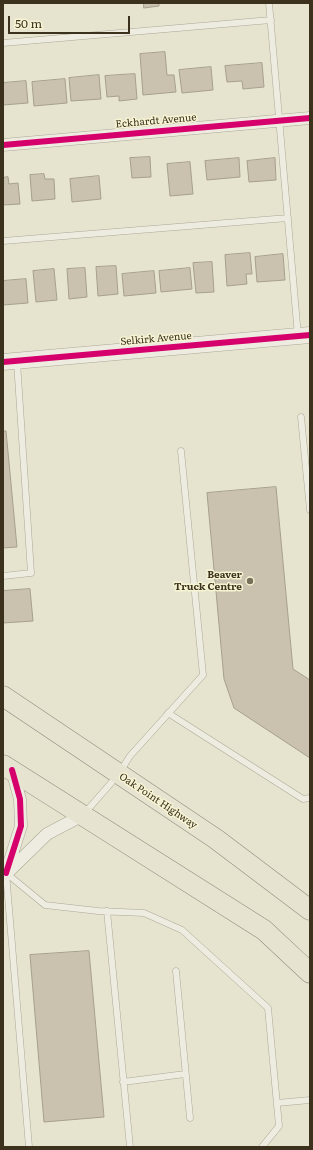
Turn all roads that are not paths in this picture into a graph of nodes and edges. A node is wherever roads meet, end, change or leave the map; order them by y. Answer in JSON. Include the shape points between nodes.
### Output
{"nodes":[{"id":1,"x":269,"y":3,"type":"edge"},
{"id":2,"x":270,"y":20,"type":"junction"},
{"id":3,"x":3,"y":43,"type":"edge"},
{"id":4,"x":310,"y":118,"type":"edge"},
{"id":5,"x":279,"y":120,"type":"junction"},
{"id":6,"x":3,"y":145,"type":"edge"},
{"id":7,"x":288,"y":218,"type":"junction"},
{"id":8,"x":3,"y":241,"type":"edge"},
{"id":9,"x":304,"y":336,"type":"edge"},
{"id":10,"x":10,"y":361,"type":"edge"},
{"id":11,"x":300,"y":417,"type":"dead end"},
{"id":12,"x":180,"y":451,"type":"dead end"},
{"id":13,"x":310,"y":510,"type":"edge"},
{"id":14,"x":3,"y":576,"type":"edge"},
{"id":15,"x":3,"y":696,"type":"edge"},
{"id":16,"x":168,"y":713,"type":"junction"},
{"id":17,"x":8,"y":768,"type":"edge"},
{"id":18,"x":118,"y":775,"type":"junction"},
{"id":19,"x":310,"y":798,"type":"edge"},
{"id":20,"x":83,"y":815,"type":"junction"},
{"id":21,"x":5,"y":873,"type":"edge"},
{"id":22,"x":310,"y":910,"type":"edge"},
{"id":23,"x":107,"y":911,"type":"junction"},
{"id":24,"x":176,"y":971,"type":"dead end"},
{"id":25,"x":310,"y":973,"type":"edge"},
{"id":26,"x":185,"y":1074,"type":"junction"},
{"id":27,"x":123,"y":1082,"type":"junction"},
{"id":28,"x":310,"y":1100,"type":"edge"},
{"id":29,"x":277,"y":1103,"type":"junction"},
{"id":30,"x":190,"y":1118,"type":"dead end"},
{"id":31,"x":30,"y":1147,"type":"edge"},
{"id":32,"x":130,"y":1147,"type":"edge"},
{"id":33,"x":262,"y":1147,"type":"edge"}],
"edges":[{"from":1,"to":2,"type":"lane"},
{"from":2,"to":3,"type":"lane"},
{"from":2,"to":5,"type":"lane"},
{"from":4,"to":5,"type":"street","name":"Eckhardt Avenue"},
{"from":5,"to":6,"type":"street","name":"Eckhardt Avenue"},
{"from":5,"to":7,"type":"lane"},
{"from":7,"to":8,"type":"lane"},
{"from":7,"to":9,"type":"lane"},
{"from":9,"to":10,"type":"street","name":"Selkirk Avenue"},
{"from":10,"to":14,"type":"lane","via":[[31,573]]},
{"from":11,"to":13,"type":"lane"},
{"from":12,"to":16,"type":"lane","via":[[203,675]]},
{"from":15,"to":18,"type":"main road","name":"Oak Point Highway"},
{"from":16,"to":18,"type":"lane","via":[[130,756]]},
{"from":16,"to":19,"type":"lane","via":[[303,799]]},
{"from":17,"to":20,"type":"main road"},
{"from":17,"to":21,"type":"street","via":[[20,799],[20,826]]},
{"from":18,"to":20,"type":"lane"},
{"from":18,"to":22,"type":"main road","name":"Oak Point Highway","via":[[216,839]]},
{"from":20,"to":21,"type":"street","via":[[47,834]]},
{"from":20,"to":25,"type":"main road","via":[[264,930]]},
{"from":21,"to":23,"type":"lane","via":[[45,905]]},
{"from":21,"to":31,"type":"lane"},
{"from":23,"to":27,"type":"lane"},
{"from":23,"to":29,"type":"lane","via":[[144,913],[182,930],[268,1008]]},
{"from":24,"to":26,"type":"lane"},
{"from":26,"to":27,"type":"lane"},
{"from":26,"to":30,"type":"lane"},
{"from":27,"to":32,"type":"lane"},
{"from":28,"to":29,"type":"lane"},
{"from":29,"to":33,"type":"lane","via":[[279,1126]]}]}
